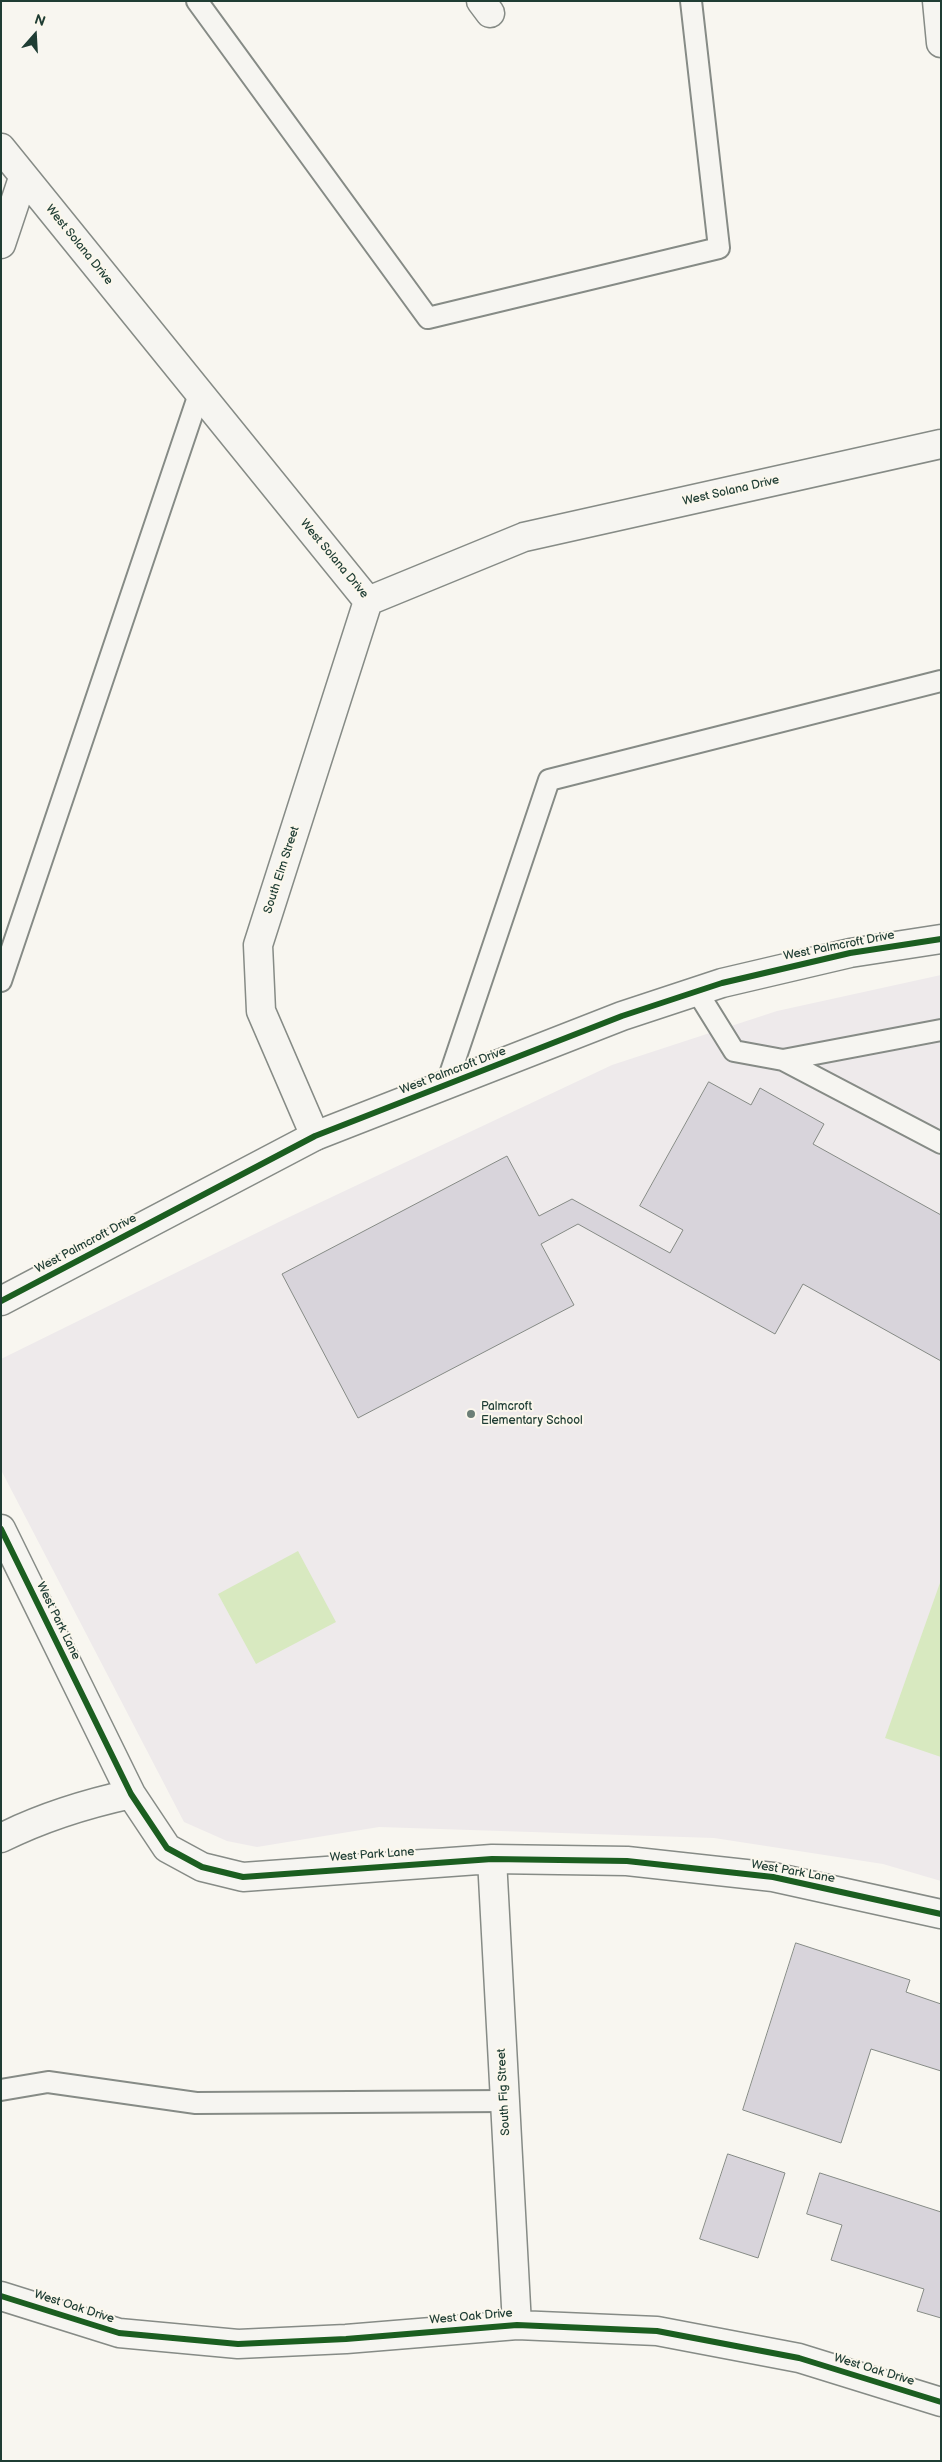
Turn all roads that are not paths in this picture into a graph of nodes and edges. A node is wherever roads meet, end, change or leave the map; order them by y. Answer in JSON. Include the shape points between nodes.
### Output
{"nodes":[{"id":1,"x":197,"y":1,"type":"edge"},
{"id":2,"x":691,"y":1,"type":"edge"},
{"id":3,"x":937,"y":1,"type":"edge"},
{"id":4,"x":941,"y":43,"type":"edge"},
{"id":5,"x":1,"y":148,"type":"edge"},
{"id":6,"x":23,"y":178,"type":"junction"},
{"id":7,"x":1,"y":244,"type":"edge"},
{"id":8,"x":199,"y":394,"type":"junction"},
{"id":9,"x":941,"y":444,"type":"edge"},
{"id":10,"x":368,"y":601,"type":"junction"},
{"id":11,"x":941,"y":681,"type":"edge"},
{"id":12,"x":941,"y":939,"type":"edge"},
{"id":13,"x":1,"y":981,"type":"edge"},
{"id":14,"x":698,"y":993,"type":"junction"},
{"id":15,"x":941,"y":1030,"type":"edge"},
{"id":16,"x":783,"y":1060,"type":"junction"},
{"id":17,"x":446,"y":1086,"type":"junction"},
{"id":18,"x":315,"y":1136,"type":"junction"},
{"id":19,"x":941,"y":1143,"type":"edge"},
{"id":20,"x":1,"y":1300,"type":"edge"},
{"id":21,"x":1,"y":1529,"type":"edge"},
{"id":22,"x":9,"y":1566,"type":"edge"},
{"id":23,"x":131,"y":1794,"type":"junction"},
{"id":24,"x":1,"y":1838,"type":"edge"},
{"id":25,"x":492,"y":1858,"type":"junction"},
{"id":26,"x":941,"y":1914,"type":"edge"},
{"id":27,"x":1,"y":2090,"type":"edge"},
{"id":28,"x":505,"y":2101,"type":"junction"},
{"id":29,"x":1,"y":2296,"type":"edge"},
{"id":30,"x":517,"y":2325,"type":"junction"},
{"id":31,"x":941,"y":2402,"type":"edge"}],
"edges":[{"from":1,"to":2,"type":"lane","via":[[428,318],[719,248]]},
{"from":3,"to":4,"type":"street"},
{"from":5,"to":6,"type":"street","name":"West Solana Drive"},
{"from":6,"to":7,"type":"street"},
{"from":6,"to":8,"type":"street","name":"West Solana Drive"},
{"from":8,"to":10,"type":"street","name":"West Solana Drive"},
{"from":8,"to":13,"type":"lane"},
{"from":9,"to":10,"type":"street","name":"West Solana Drive","via":[[524,537]]},
{"from":10,"to":18,"type":"street","name":"South Elm Street","via":[[258,945],[261,1011]]},
{"from":11,"to":17,"type":"lane","via":[[549,780]]},
{"from":12,"to":14,"type":"street","name":"West Palmcroft Drive","via":[[850,953],[722,983]]},
{"from":14,"to":16,"type":"lane","via":[[734,1051]]},
{"from":14,"to":17,"type":"street","name":"West Palmcroft Drive","via":[[622,1016]]},
{"from":15,"to":16,"type":"lane"},
{"from":16,"to":19,"type":"lane"},
{"from":17,"to":18,"type":"street","name":"West Palmcroft Drive"},
{"from":18,"to":20,"type":"street","name":"West Palmcroft Drive"},
{"from":21,"to":22,"type":"street","name":"West Park Lane"},
{"from":22,"to":23,"type":"street","name":"West Park Lane"},
{"from":23,"to":24,"type":"street","via":[[79,1805]]},
{"from":23,"to":25,"type":"street","name":"West Park Lane","via":[[167,1848],[202,1867],[243,1877]]},
{"from":25,"to":26,"type":"street","name":"West Park Lane","via":[[627,1861],[773,1877]]},
{"from":25,"to":28,"type":"street","name":"South Fig Street"},
{"from":27,"to":28,"type":"lane","via":[[48,2082],[196,2103]]},
{"from":28,"to":30,"type":"street","name":"South Fig Street"},
{"from":29,"to":30,"type":"street","name":"West Oak Drive","via":[[118,2334],[238,2344]]},
{"from":30,"to":31,"type":"street","name":"West Oak Drive","via":[[658,2331],[798,2358]]}]}
